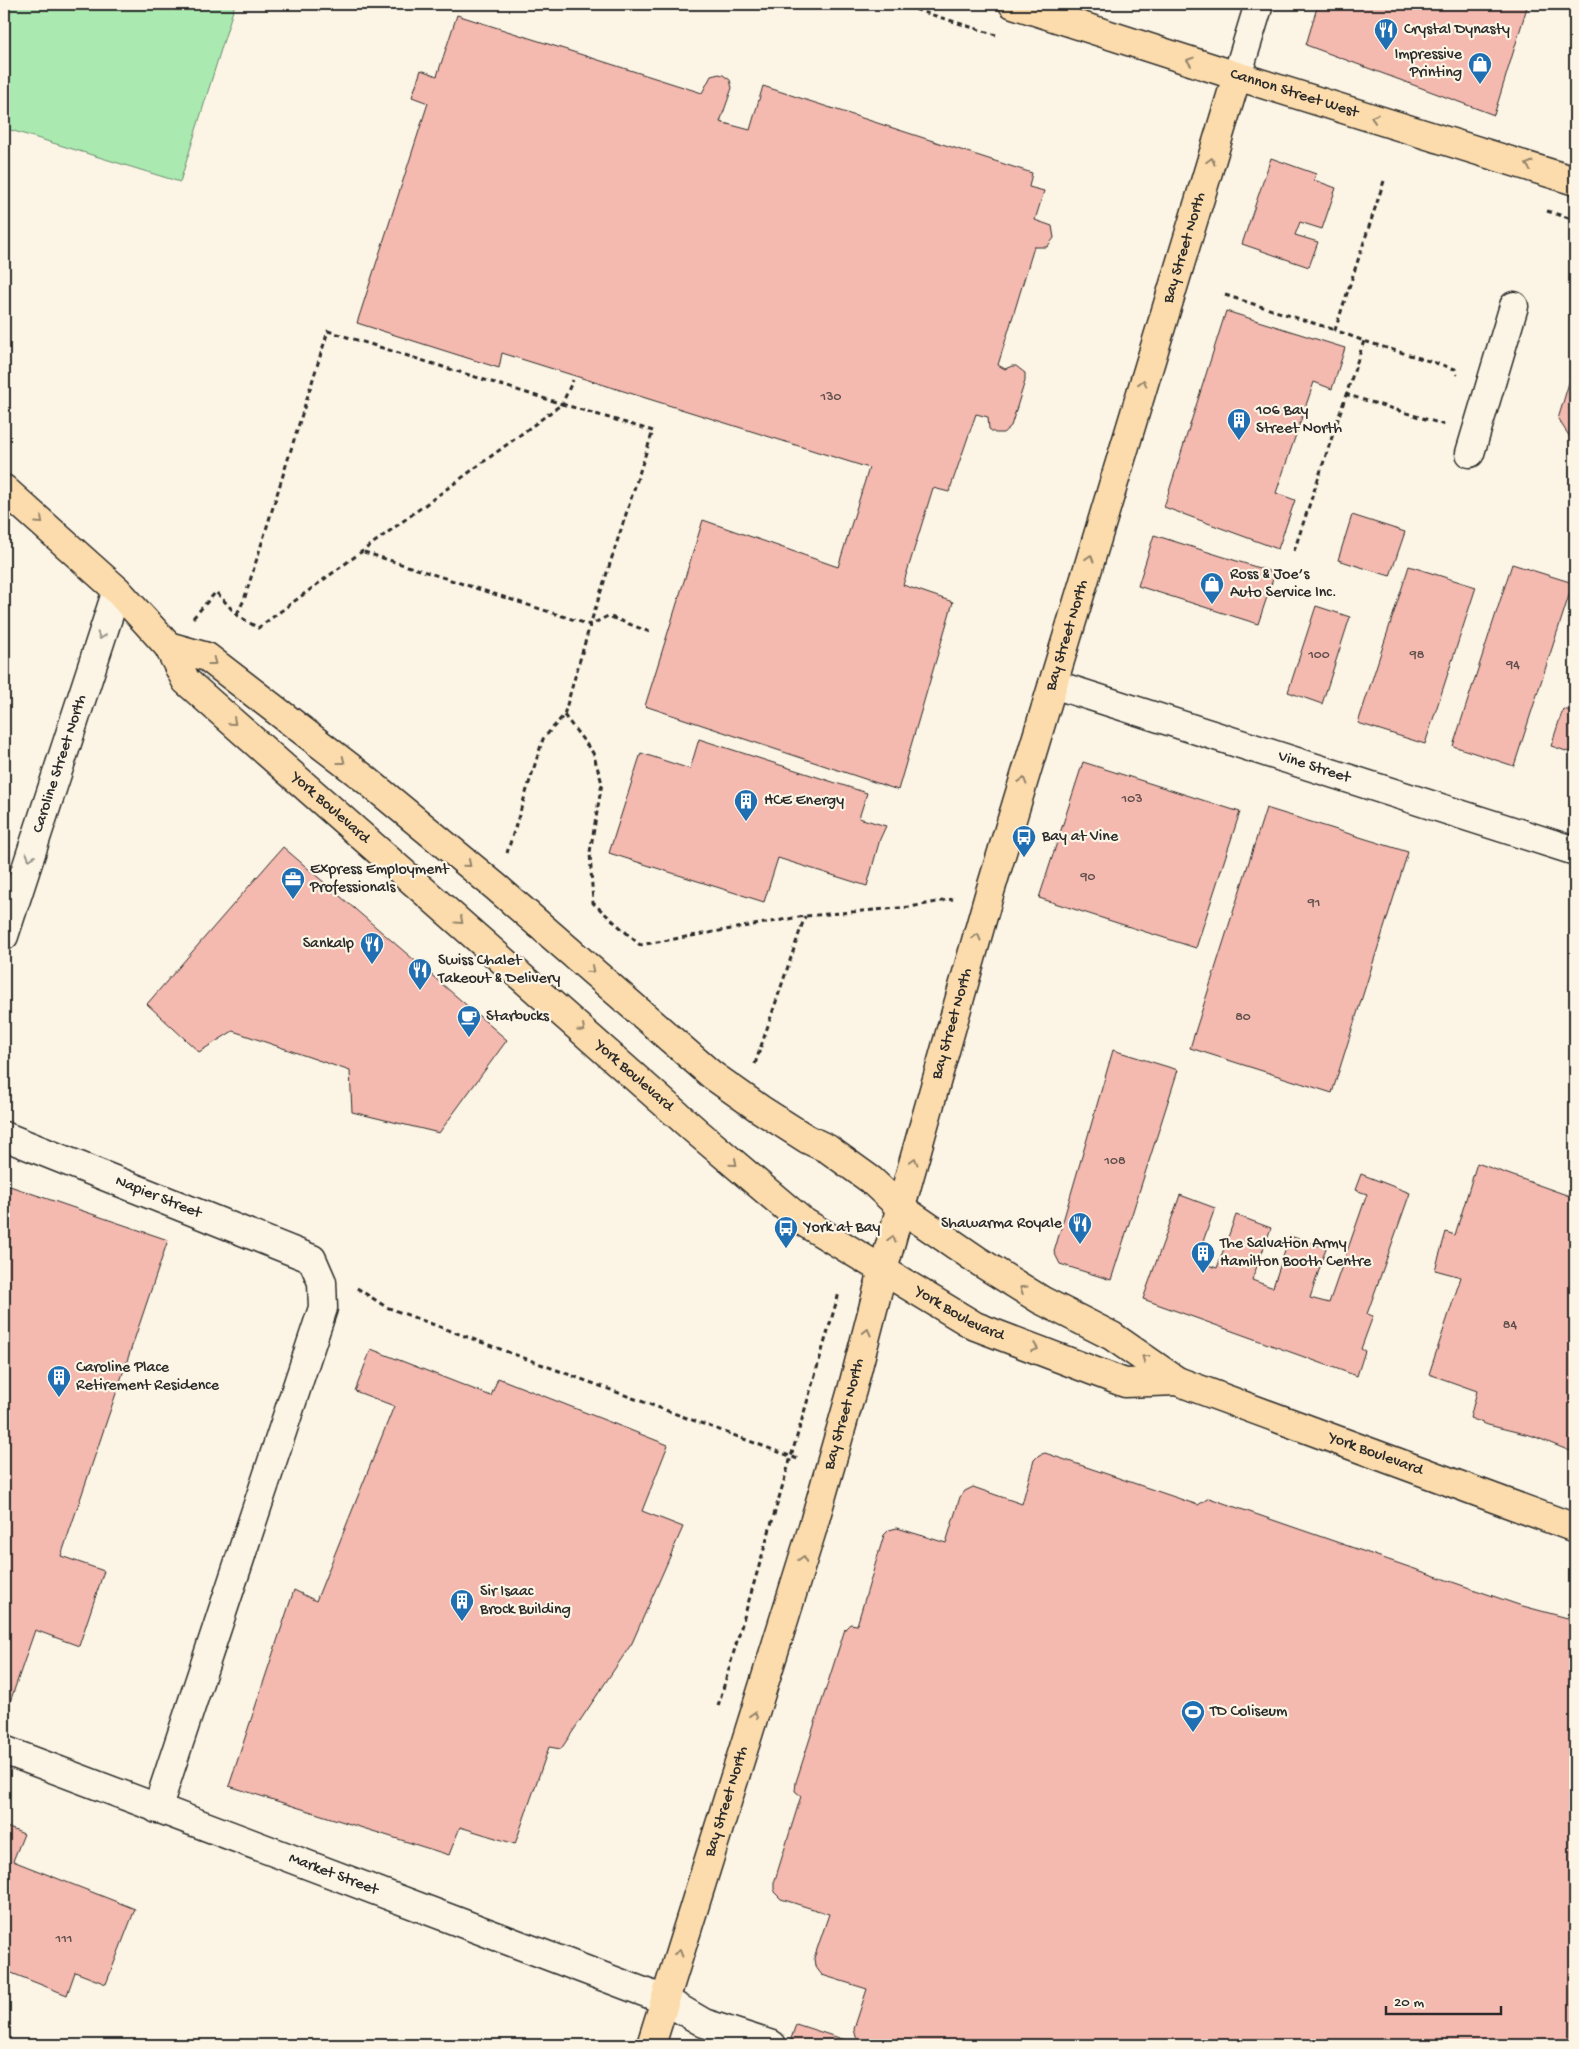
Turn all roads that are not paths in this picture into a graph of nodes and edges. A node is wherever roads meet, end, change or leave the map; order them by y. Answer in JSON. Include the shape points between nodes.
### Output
{"nodes":[{"id":1,"x":1013,"y":4,"type":"edge"},
{"id":2,"x":1259,"y":4,"type":"edge"},
{"id":3,"x":1236,"y":76,"type":"junction"},
{"id":4,"x":1575,"y":181,"type":"edge"},
{"id":5,"x":1514,"y":306,"type":"dead end"},
{"id":6,"x":1470,"y":452,"type":"dead end"},
{"id":7,"x":4,"y":489,"type":"edge"},
{"id":8,"x":117,"y":590,"type":"junction"},
{"id":9,"x":168,"y":646,"type":"junction"},
{"id":10,"x":1053,"y":684,"type":"junction"},
{"id":11,"x":1575,"y":851,"type":"edge"},
{"id":12,"x":4,"y":936,"type":"edge"},
{"id":13,"x":4,"y":1136,"type":"edge"},
{"id":14,"x":901,"y":1208,"type":"junction"},
{"id":15,"x":883,"y":1270,"type":"junction"},
{"id":16,"x":1177,"y":1381,"type":"junction"},
{"id":17,"x":1575,"y":1528,"type":"edge"},
{"id":18,"x":4,"y":1750,"type":"edge"},
{"id":19,"x":157,"y":1809,"type":"junction"},
{"id":20,"x":665,"y":2000,"type":"junction"},
{"id":21,"x":651,"y":2045,"type":"edge"},
{"id":22,"x":772,"y":2045,"type":"edge"}],
"edges":[{"from":3,"to":1,"type":"main road","name":"Cannon Street West","one_way":true},
{"from":2,"to":3,"type":"street","name":"Bay Street North"},
{"from":4,"to":3,"type":"main road","name":"Cannon Street West","one_way":true},
{"from":10,"to":3,"type":"main road","name":"Bay Street North","one_way":true},
{"from":5,"to":6,"type":"street"},
{"from":7,"to":8,"type":"main road","name":"York Boulevard","one_way":true},
{"from":8,"to":9,"type":"main road","name":"York Boulevard"},
{"from":8,"to":12,"type":"street","name":"Caroline Street North","one_way":true},
{"from":9,"to":14,"type":"main road","name":"York Boulevard","one_way":true,"via":[[207,657],[364,778],[496,887],[681,1049],[744,1098],[872,1180]]},
{"from":9,"to":15,"type":"main road","name":"York Boulevard","one_way":true,"via":[[186,680],[697,1132],[802,1221]]},
{"from":10,"to":11,"type":"street","name":"Vine Street"},
{"from":14,"to":10,"type":"main road","name":"Bay Street North","one_way":true,"via":[[989,894]]},
{"from":13,"to":19,"type":"street","name":"Napier Street","via":[[312,1259],[322,1282],[323,1308]]},
{"from":15,"to":14,"type":"main road","name":"Bay Street North","one_way":true},
{"from":16,"to":14,"type":"main road","name":"York Boulevard","one_way":true,"via":[[1112,1336],[1041,1300],[980,1262]]},
{"from":15,"to":16,"type":"main road","name":"York Boulevard","one_way":true,"via":[[975,1326],[1124,1383]]},
{"from":20,"to":15,"type":"main road","name":"Bay Street North","one_way":true,"via":[[830,1470]]},
{"from":16,"to":17,"type":"main road","name":"York Boulevard"},
{"from":18,"to":19,"type":"street","name":"Market Street"},
{"from":19,"to":20,"type":"street","name":"Market Street"},
{"from":20,"to":21,"type":"main road","name":"Bay Street North"},
{"from":20,"to":22,"type":"street","name":"Market Street","via":[[704,2023]]}]}
